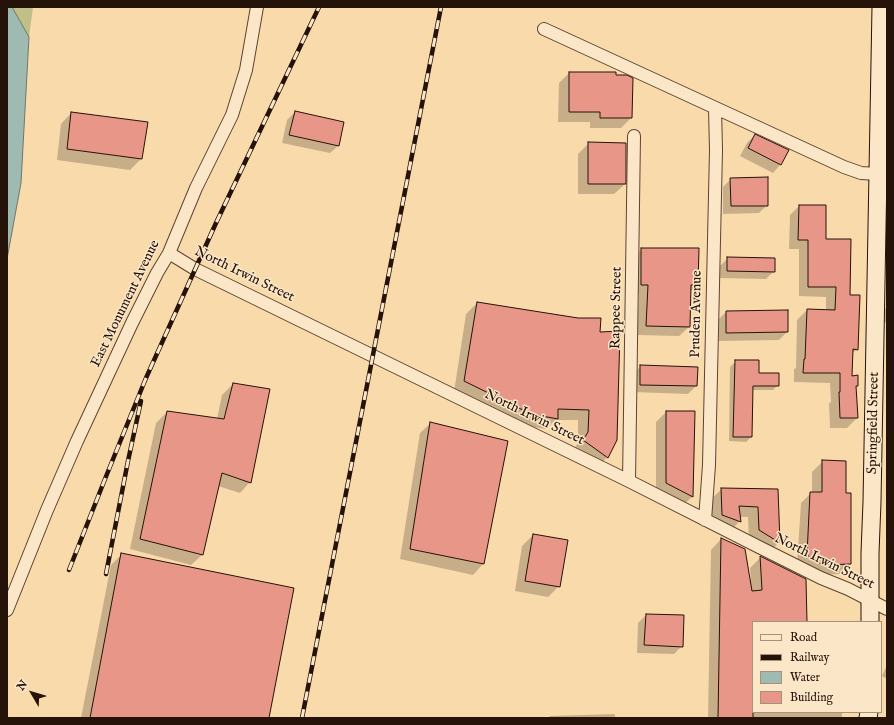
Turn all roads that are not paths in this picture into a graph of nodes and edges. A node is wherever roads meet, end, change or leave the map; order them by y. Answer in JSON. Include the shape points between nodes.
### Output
{"nodes":[{"id":1,"x":257,"y":7,"type":"edge"},
{"id":2,"x":881,"y":7,"type":"edge"},
{"id":3,"x":544,"y":29,"type":"dead end"},
{"id":4,"x":884,"y":36,"type":"edge"},
{"id":5,"x":715,"y":108,"type":"junction"},
{"id":6,"x":634,"y":136,"type":"dead end"},
{"id":7,"x":878,"y":174,"type":"junction"},
{"id":8,"x":168,"y":253,"type":"junction"},
{"id":9,"x":881,"y":342,"type":"edge"},
{"id":10,"x":629,"y":481,"type":"junction"},
{"id":11,"x":705,"y":520,"type":"junction"},
{"id":12,"x":870,"y":601,"type":"junction"},
{"id":13,"x":887,"y":609,"type":"edge"},
{"id":14,"x":7,"y":610,"type":"edge"},
{"id":15,"x":870,"y":621,"type":"edge"}],
"edges":[{"from":1,"to":8,"type":"street","name":"East Monument Avenue","via":[[239,95]]},
{"from":2,"to":4,"type":"main road","name":"Springfield Street"},
{"from":3,"to":5,"type":"street"},
{"from":4,"to":7,"type":"main road","name":"Springfield Street"},
{"from":5,"to":7,"type":"street","via":[[861,174]]},
{"from":5,"to":11,"type":"street","name":"Pruden Avenue","via":[[710,465]]},
{"from":6,"to":10,"type":"street","name":"Rappee Street"},
{"from":7,"to":9,"type":"main road","name":"Springfield Street"},
{"from":8,"to":10,"type":"street","name":"North Irwin Street","via":[[195,269]]},
{"from":8,"to":14,"type":"street","name":"East Monument Avenue","via":[[77,441]]},
{"from":9,"to":12,"type":"main road","name":"Springfield Street","via":[[872,502]]},
{"from":10,"to":11,"type":"street","name":"North Irwin Street"},
{"from":11,"to":12,"type":"street","name":"North Irwin Street"},
{"from":12,"to":13,"type":"street","name":"North Irwin Street"},
{"from":12,"to":15,"type":"main road","name":"Springfield Street"}]}
